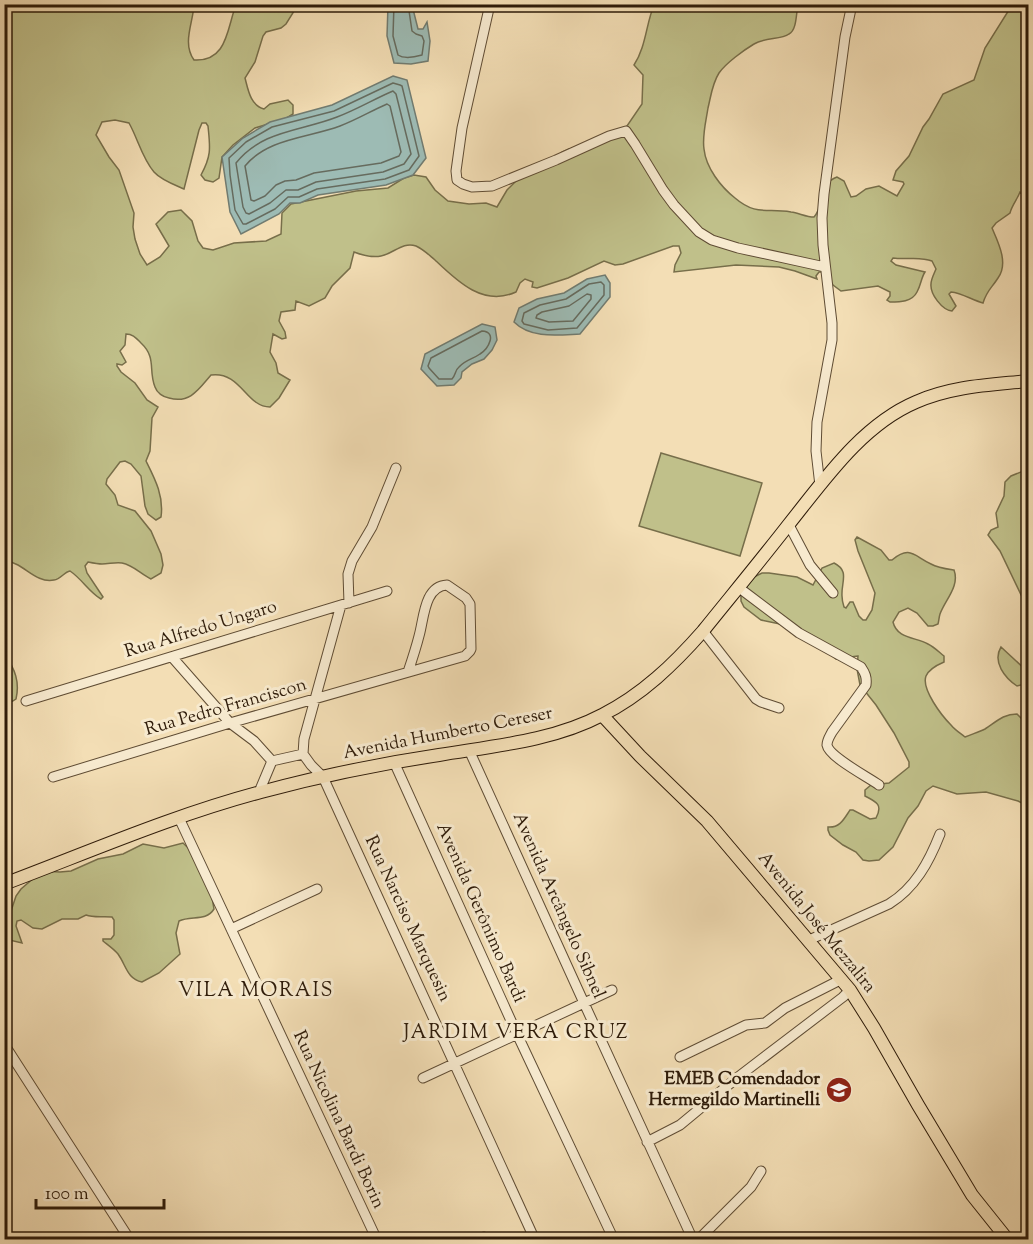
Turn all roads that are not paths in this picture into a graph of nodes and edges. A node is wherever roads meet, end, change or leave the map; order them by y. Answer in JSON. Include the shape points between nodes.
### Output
{"nodes":[{"id":1,"x":490,"y":4,"type":"edge"},
{"id":2,"x":852,"y":4,"type":"edge"},
{"id":3,"x":825,"y":267,"type":"junction"},
{"id":4,"x":1029,"y":374,"type":"edge"},
{"id":5,"x":1029,"y":381,"type":"edge"},
{"id":6,"x":954,"y":389,"type":"junction"},
{"id":7,"x":396,"y":468,"type":"dead end"},
{"id":8,"x":820,"y":486,"type":"junction"},
{"id":9,"x":789,"y":525,"type":"junction"},
{"id":10,"x":738,"y":587,"type":"junction"},
{"id":11,"x":387,"y":591,"type":"dead end"},
{"id":12,"x":832,"y":593,"type":"dead end"},
{"id":13,"x":345,"y":604,"type":"junction"},
{"id":14,"x":704,"y":632,"type":"junction"},
{"id":15,"x":172,"y":657,"type":"junction"},
{"id":16,"x":408,"y":672,"type":"junction"},
{"id":17,"x":315,"y":699,"type":"junction"},
{"id":18,"x":26,"y":701,"type":"dead end"},
{"id":19,"x":779,"y":708,"type":"dead end"},
{"id":20,"x":602,"y":715,"type":"junction"},
{"id":21,"x":230,"y":723,"type":"junction"},
{"id":22,"x":469,"y":750,"type":"junction"},
{"id":23,"x":303,"y":754,"type":"junction"},
{"id":24,"x":272,"y":761,"type":"junction"},
{"id":25,"x":394,"y":762,"type":"junction"},
{"id":26,"x":53,"y":777,"type":"dead end"},
{"id":27,"x":323,"y":777,"type":"junction"},
{"id":28,"x":879,"y":784,"type":"dead end"},
{"id":29,"x":259,"y":792,"type":"junction"},
{"id":30,"x":179,"y":818,"type":"junction"},
{"id":31,"x":940,"y":834,"type":"dead end"},
{"id":32,"x":4,"y":884,"type":"edge"},
{"id":33,"x":317,"y":889,"type":"dead end"},
{"id":34,"x":231,"y":929,"type":"junction"},
{"id":35,"x":809,"y":940,"type":"junction"},
{"id":36,"x":842,"y":979,"type":"junction"},
{"id":37,"x":612,"y":990,"type":"dead end"},
{"id":38,"x":850,"y":990,"type":"junction"},
{"id":39,"x":584,"y":1003,"type":"junction"},
{"id":40,"x":517,"y":1034,"type":"junction"},
{"id":41,"x":4,"y":1044,"type":"edge"},
{"id":42,"x":680,"y":1057,"type":"dead end"},
{"id":43,"x":454,"y":1063,"type":"junction"},
{"id":44,"x":423,"y":1078,"type":"dead end"},
{"id":45,"x":647,"y":1142,"type":"junction"},
{"id":46,"x":761,"y":1171,"type":"dead end"},
{"id":47,"x":130,"y":1239,"type":"edge"},
{"id":48,"x":376,"y":1239,"type":"edge"},
{"id":49,"x":535,"y":1239,"type":"edge"},
{"id":50,"x":614,"y":1239,"type":"edge"},
{"id":51,"x":693,"y":1239,"type":"edge"},
{"id":52,"x":698,"y":1239,"type":"edge"},
{"id":53,"x":1008,"y":1239,"type":"edge"}],
"edges":[{"from":1,"to":3,"type":"street","via":[[462,128],[457,180],[472,187],[492,186],[626,131],[663,190],[699,232],[738,248]]},
{"from":2,"to":3,"type":"street","via":[[824,194]]},
{"from":3,"to":8,"type":"street","via":[[832,340],[817,422]]},
{"from":4,"to":6,"type":"main road"},
{"from":5,"to":6,"type":"main road","name":"Avenida Humberto Cereser"},
{"from":6,"to":8,"type":"main road","name":"Avenida Humberto Cereser","via":[[886,418],[855,445]]},
{"from":7,"to":13,"type":"street","via":[[372,527],[352,561]]},
{"from":8,"to":9,"type":"main road","name":"Avenida Humberto Cereser"},
{"from":9,"to":10,"type":"main road","name":"Avenida Humberto Cereser"},
{"from":9,"to":12,"type":"street","via":[[810,564]]},
{"from":10,"to":14,"type":"main road","name":"Avenida Humberto Cereser"},
{"from":10,"to":28,"type":"street","via":[[799,633],[861,667],[866,685],[832,732],[827,746],[832,755]]},
{"from":11,"to":13,"type":"street","name":"Rua Alfredo Ungaro"},
{"from":13,"to":15,"type":"street","name":"Rua Alfredo Ungaro"},
{"from":13,"to":17,"type":"street"},
{"from":14,"to":19,"type":"street","via":[[756,699]]},
{"from":14,"to":20,"type":"main road","name":"Avenida Humberto Cereser","via":[[659,677]]},
{"from":15,"to":18,"type":"street","name":"Rua Alfredo Ungaro"},
{"from":15,"to":21,"type":"street"},
{"from":16,"to":16,"type":"street","name":"Rua Pedro Franciscon","via":[[465,656],[470,651],[470,604],[447,585],[431,594],[424,609]]},
{"from":16,"to":17,"type":"street","name":"Rua Pedro Franciscon"},
{"from":17,"to":21,"type":"street","name":"Rua Pedro Franciscon"},
{"from":17,"to":23,"type":"street"},
{"from":20,"to":22,"type":"main road","name":"Avenida Humberto Cereser","via":[[565,730]]},
{"from":20,"to":35,"type":"main road","name":"Avenida José Mezzalira","via":[[708,821]]},
{"from":21,"to":24,"type":"street"},
{"from":21,"to":26,"type":"street","name":"Rua Pedro Franciscon"},
{"from":22,"to":25,"type":"main road","name":"Avenida Humberto Cereser"},
{"from":22,"to":39,"type":"street","name":"Avenida Arcângelo Sibnel"},
{"from":23,"to":24,"type":"street"},
{"from":23,"to":27,"type":"street","name":"Rua Narciso Marquesin"},
{"from":24,"to":29,"type":"street"},
{"from":25,"to":27,"type":"main road","name":"Avenida Humberto Cereser"},
{"from":25,"to":40,"type":"street","name":"Avenida Gerônimo Bardi"},
{"from":27,"to":29,"type":"main road","name":"Avenida Humberto Cereser"},
{"from":27,"to":43,"type":"street","name":"Rua Narciso Marquesin"},
{"from":29,"to":30,"type":"main road","name":"Avenida Humberto Cereser"},
{"from":30,"to":32,"type":"main road","name":"Avenida Humberto Cereser"},
{"from":30,"to":34,"type":"street","name":"Rua Nicolina Bardi Borin"},
{"from":31,"to":35,"type":"street","via":[[926,866],[899,898]]},
{"from":33,"to":34,"type":"street"},
{"from":34,"to":48,"type":"street","name":"Rua Nicolina Bardi Borin"},
{"from":35,"to":36,"type":"main road","name":"Avenida José Mezzalira"},
{"from":36,"to":38,"type":"main road","name":"Avenida José Mezzalira"},
{"from":36,"to":42,"type":"street","via":[[785,1008],[765,1023],[746,1025]]},
{"from":37,"to":39,"type":"street"},
{"from":38,"to":45,"type":"street","via":[[680,1125]]},
{"from":38,"to":53,"type":"main road","name":"Avenida José Mezzalira","via":[[972,1195]]},
{"from":39,"to":40,"type":"street"},
{"from":39,"to":45,"type":"street","name":"Avenida Arcângelo Sibnel"},
{"from":40,"to":43,"type":"street"},
{"from":40,"to":50,"type":"street","name":"Avenida Gerônimo Bardi"},
{"from":41,"to":47,"type":"street"},
{"from":43,"to":44,"type":"street"},
{"from":43,"to":49,"type":"street","name":"Rua Narciso Marquesin"},
{"from":45,"to":51,"type":"street","name":"Avenida Arcângelo Sibnel"},
{"from":46,"to":52,"type":"street","via":[[751,1187]]}]}
